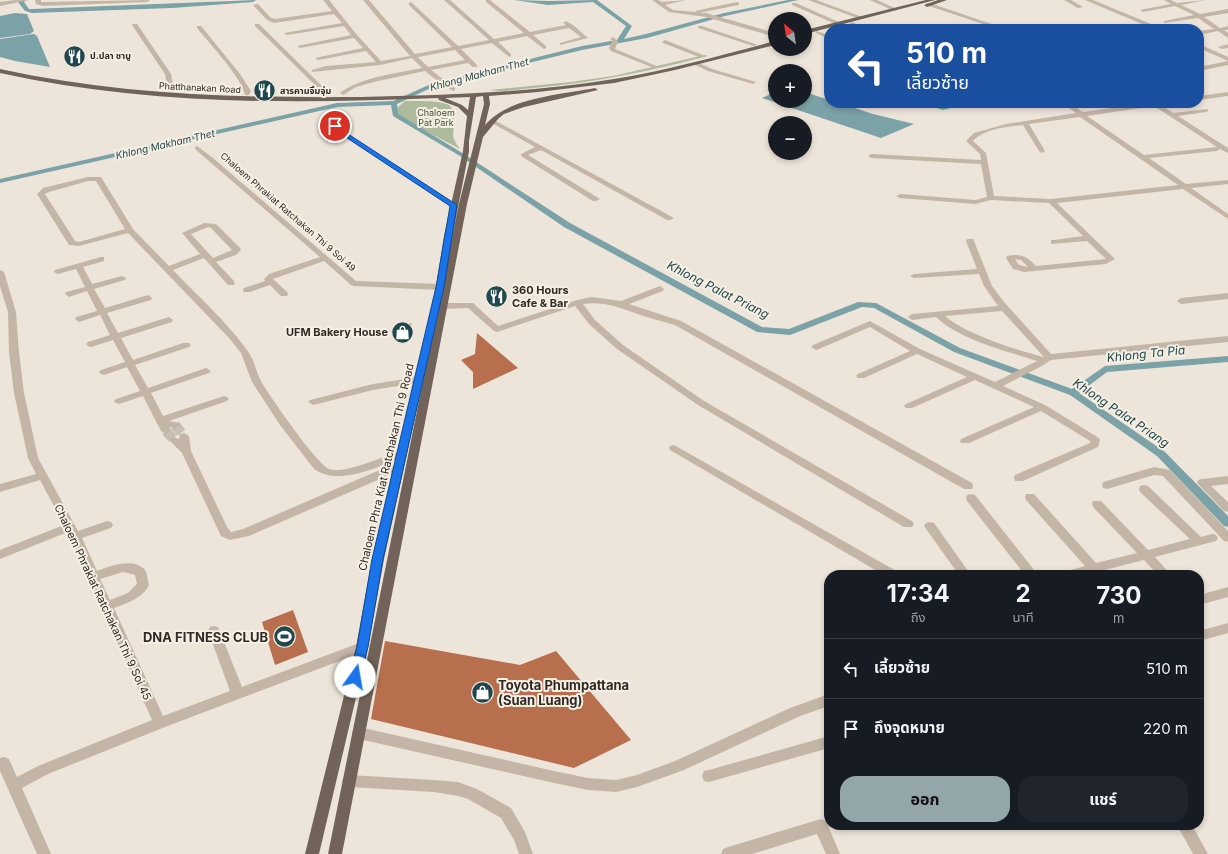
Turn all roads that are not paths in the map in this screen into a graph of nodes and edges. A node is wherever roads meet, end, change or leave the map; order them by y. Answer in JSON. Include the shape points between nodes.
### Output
{"nodes":[{"id":1,"x":26,"y":0,"type":"edge"},
{"id":2,"x":38,"y":0,"type":"edge"},
{"id":3,"x":147,"y":0,"type":"edge"},
{"id":4,"x":326,"y":0,"type":"edge"},
{"id":5,"x":366,"y":0,"type":"edge"},
{"id":6,"x":447,"y":0,"type":"edge"},
{"id":7,"x":655,"y":0,"type":"edge"},
{"id":8,"x":683,"y":0,"type":"edge"},
{"id":9,"x":811,"y":0,"type":"edge"},
{"id":10,"x":873,"y":0,"type":"edge"},
{"id":11,"x":888,"y":0,"type":"edge"},
{"id":12,"x":944,"y":0,"type":"edge"},
{"id":13,"x":1067,"y":0,"type":"edge"},
{"id":14,"x":1088,"y":0,"type":"edge"},
{"id":15,"x":1168,"y":0,"type":"edge"},
{"id":16,"x":1203,"y":0,"type":"edge"},
{"id":17,"x":488,"y":1,"type":"dead end"},
{"id":18,"x":930,"y":2,"type":"edge"},
{"id":19,"x":0,"y":4,"type":"edge"},
{"id":20,"x":411,"y":4,"type":"dead end"},
{"id":21,"x":660,"y":4,"type":"junction"},
{"id":22,"x":737,"y":4,"type":"dead end"},
{"id":23,"x":794,"y":4,"type":"dead end"},
{"id":24,"x":1177,"y":4,"type":"junction"},
{"id":25,"x":256,"y":5,"type":"dead end"},
{"id":26,"x":906,"y":7,"type":"junction"},
{"id":27,"x":1080,"y":7,"type":"dead end"},
{"id":28,"x":894,"y":10,"type":"junction"},
{"id":29,"x":1143,"y":10,"type":"dead end"},
{"id":30,"x":1228,"y":11,"type":"edge"},
{"id":31,"x":334,"y":12,"type":"junction"},
{"id":32,"x":692,"y":13,"type":"junction"},
{"id":33,"x":1199,"y":16,"type":"junction"},
{"id":34,"x":862,"y":18,"type":"junction"},
{"id":35,"x":1166,"y":22,"type":"dead end"},
{"id":36,"x":850,"y":23,"type":"junction"},
{"id":37,"x":345,"y":24,"type":"junction"},
{"id":38,"x":840,"y":24,"type":"joint"},
{"id":39,"x":847,"y":24,"type":"edge"},
{"id":40,"x":989,"y":24,"type":"edge"},
{"id":41,"x":1149,"y":24,"type":"edge"},
{"id":42,"x":135,"y":25,"type":"dead end"},
{"id":43,"x":257,"y":25,"type":"dead end"},
{"id":44,"x":700,"y":26,"type":"dead end"},
{"id":45,"x":199,"y":27,"type":"dead end"},
{"id":46,"x":824,"y":28,"type":"edge"},
{"id":47,"x":1228,"y":28,"type":"edge"},
{"id":48,"x":812,"y":30,"type":"edge"},
{"id":49,"x":1218,"y":30,"type":"junction"},
{"id":50,"x":824,"y":31,"type":"edge"},
{"id":51,"x":768,"y":32,"type":"edge"},
{"id":52,"x":818,"y":32,"type":"junction"},
{"id":53,"x":1204,"y":32,"type":"edge"},
{"id":54,"x":287,"y":33,"type":"dead end"},
{"id":55,"x":527,"y":34,"type":"junction"},
{"id":56,"x":812,"y":34,"type":"edge"},
{"id":57,"x":824,"y":35,"type":"edge"},
{"id":58,"x":355,"y":36,"type":"junction"},
{"id":59,"x":1228,"y":36,"type":"edge"},
{"id":60,"x":613,"y":38,"type":"dead end"},
{"id":61,"x":492,"y":41,"type":"junction"},
{"id":62,"x":665,"y":42,"type":"dead end"},
{"id":63,"x":768,"y":42,"type":"edge"},
{"id":64,"x":562,"y":44,"type":"dead end"},
{"id":65,"x":755,"y":45,"type":"junction"},
{"id":66,"x":768,"y":45,"type":"edge"},
{"id":67,"x":300,"y":46,"type":"dead end"},
{"id":68,"x":1228,"y":46,"type":"edge"},
{"id":69,"x":544,"y":47,"type":"dead end"},
{"id":70,"x":1221,"y":47,"type":"dead end"},
{"id":71,"x":456,"y":48,"type":"junction"},
{"id":72,"x":1204,"y":48,"type":"edge"},
{"id":73,"x":368,"y":49,"type":"junction"},
{"id":74,"x":509,"y":55,"type":"dead end"},
{"id":75,"x":415,"y":56,"type":"junction"},
{"id":76,"x":701,"y":56,"type":"junction"},
{"id":77,"x":318,"y":58,"type":"dead end"},
{"id":78,"x":1228,"y":59,"type":"edge"},
{"id":79,"x":469,"y":61,"type":"junction"},
{"id":80,"x":380,"y":63,"type":"junction"},
{"id":81,"x":695,"y":63,"type":"junction"},
{"id":82,"x":1228,"y":63,"type":"edge"},
{"id":83,"x":0,"y":64,"type":"edge"},
{"id":84,"x":475,"y":66,"type":"dead end"},
{"id":85,"x":1204,"y":68,"type":"edge"},
{"id":86,"x":426,"y":69,"type":"junction"},
{"id":87,"x":656,"y":70,"type":"junction"},
{"id":88,"x":0,"y":71,"type":"edge"},
{"id":89,"x":314,"y":71,"type":"dead end"},
{"id":90,"x":753,"y":82,"type":"dead end"},
{"id":91,"x":492,"y":88,"type":"junction"},
{"id":92,"x":453,"y":89,"type":"junction"},
{"id":93,"x":167,"y":90,"type":"junction"},
{"id":94,"x":322,"y":93,"type":"junction"},
{"id":95,"x":343,"y":93,"type":"junction"},
{"id":96,"x":247,"y":94,"type":"junction"},
{"id":97,"x":475,"y":94,"type":"junction"},
{"id":98,"x":485,"y":94,"type":"junction"},
{"id":99,"x":1228,"y":95,"type":"edge"},
{"id":100,"x":423,"y":96,"type":"junction"},
{"id":101,"x":1204,"y":97,"type":"edge"},
{"id":102,"x":1072,"y":108,"type":"edge"},
{"id":103,"x":1128,"y":108,"type":"edge"},
{"id":104,"x":1161,"y":108,"type":"edge"},
{"id":105,"x":1206,"y":110,"type":"dead end"},
{"id":106,"x":1171,"y":114,"type":"junction"},
{"id":107,"x":469,"y":115,"type":"junction"},
{"id":108,"x":1082,"y":115,"type":"junction"},
{"id":109,"x":328,"y":120,"type":"dead end"},
{"id":110,"x":492,"y":121,"type":"junction"},
{"id":111,"x":1024,"y":122,"type":"junction"},
{"id":112,"x":480,"y":137,"type":"junction"},
{"id":113,"x":197,"y":148,"type":"dead end"},
{"id":114,"x":540,"y":148,"type":"junction"},
{"id":115,"x":1217,"y":149,"type":"dead end"},
{"id":116,"x":1228,"y":150,"type":"edge"},
{"id":117,"x":1042,"y":151,"type":"dead end"},
{"id":118,"x":871,"y":156,"type":"dead end"},
{"id":119,"x":1143,"y":157,"type":"junction"},
{"id":120,"x":985,"y":162,"type":"junction"},
{"id":121,"x":467,"y":171,"type":"junction"},
{"id":122,"x":1228,"y":182,"type":"edge"},
{"id":123,"x":1184,"y":186,"type":"junction"},
{"id":124,"x":900,"y":196,"type":"dead end"},
{"id":125,"x":991,"y":198,"type":"junction"},
{"id":126,"x":596,"y":199,"type":"dead end"},
{"id":127,"x":1052,"y":201,"type":"junction"},
{"id":128,"x":454,"y":205,"type":"junction"},
{"id":129,"x":1228,"y":217,"type":"edge"},
{"id":130,"x":670,"y":218,"type":"dead end"},
{"id":131,"x":130,"y":230,"type":"junction"},
{"id":132,"x":1090,"y":238,"type":"junction"},
{"id":133,"x":970,"y":241,"type":"dead end"},
{"id":134,"x":1054,"y":242,"type":"dead end"},
{"id":135,"x":208,"y":258,"type":"junction"},
{"id":136,"x":326,"y":258,"type":"junction"},
{"id":137,"x":101,"y":259,"type":"dead end"},
{"id":138,"x":78,"y":266,"type":"junction"},
{"id":139,"x":168,"y":269,"type":"junction"},
{"id":140,"x":1034,"y":269,"type":"dead end"},
{"id":141,"x":982,"y":271,"type":"junction"},
{"id":142,"x":0,"y":272,"type":"edge"},
{"id":143,"x":58,"y":272,"type":"dead end"},
{"id":144,"x":914,"y":276,"type":"dead end"},
{"id":145,"x":122,"y":278,"type":"dead end"},
{"id":146,"x":272,"y":282,"type":"junction"},
{"id":147,"x":231,"y":283,"type":"dead end"},
{"id":148,"x":440,"y":287,"type":"junction"},
{"id":149,"x":89,"y":288,"type":"junction"},
{"id":150,"x":660,"y":288,"type":"dead end"},
{"id":151,"x":247,"y":290,"type":"dead end"},
{"id":152,"x":69,"y":294,"type":"dead end"},
{"id":153,"x":284,"y":294,"type":"dead end"},
{"id":154,"x":1228,"y":296,"type":"edge"},
{"id":155,"x":148,"y":298,"type":"dead end"},
{"id":156,"x":1181,"y":301,"type":"dead end"},
{"id":157,"x":577,"y":303,"type":"junction"},
{"id":158,"x":622,"y":304,"type":"junction"},
{"id":159,"x":443,"y":306,"type":"junction"},
{"id":160,"x":1003,"y":306,"type":"junction"},
{"id":161,"x":102,"y":312,"type":"junction"},
{"id":162,"x":937,"y":314,"type":"junction"},
{"id":163,"x":912,"y":317,"type":"dead end"},
{"id":164,"x":79,"y":319,"type":"dead end"},
{"id":165,"x":169,"y":320,"type":"dead end"},
{"id":166,"x":116,"y":337,"type":"junction"},
{"id":167,"x":1228,"y":339,"type":"edge"},
{"id":168,"x":91,"y":344,"type":"dead end"},
{"id":169,"x":186,"y":345,"type":"dead end"},
{"id":170,"x":816,"y":348,"type":"dead end"},
{"id":171,"x":917,"y":351,"type":"junction"},
{"id":172,"x":1043,"y":360,"type":"junction"},
{"id":173,"x":130,"y":363,"type":"junction"},
{"id":174,"x":206,"y":371,"type":"dead end"},
{"id":175,"x":104,"y":372,"type":"dead end"},
{"id":176,"x":861,"y":376,"type":"dead end"},
{"id":177,"x":974,"y":377,"type":"junction"},
{"id":178,"x":419,"y":380,"type":"junction"},
{"id":179,"x":999,"y":384,"type":"junction"},
{"id":180,"x":146,"y":392,"type":"junction"},
{"id":181,"x":224,"y":399,"type":"dead end"},
{"id":182,"x":119,"y":401,"type":"dead end"},
{"id":183,"x":313,"y":402,"type":"dead end"},
{"id":184,"x":909,"y":406,"type":"dead end"},
{"id":185,"x":1042,"y":407,"type":"junction"},
{"id":186,"x":179,"y":438,"type":"tunnel mouth"},
{"id":187,"x":965,"y":442,"type":"dead end"},
{"id":188,"x":674,"y":448,"type":"dead end"},
{"id":189,"x":402,"y":454,"type":"junction"},
{"id":190,"x":398,"y":469,"type":"junction"},
{"id":191,"x":41,"y":476,"type":"junction"},
{"id":192,"x":1019,"y":478,"type":"dead end"},
{"id":193,"x":1228,"y":480,"type":"edge"},
{"id":194,"x":1107,"y":485,"type":"dead end"},
{"id":195,"x":968,"y":486,"type":"dead end"},
{"id":196,"x":0,"y":488,"type":"edge"},
{"id":197,"x":1144,"y":489,"type":"dead end"},
{"id":198,"x":1030,"y":496,"type":"dead end"},
{"id":199,"x":971,"y":498,"type":"dead end"},
{"id":200,"x":1098,"y":504,"type":"dead end"},
{"id":201,"x":1228,"y":508,"type":"edge"},
{"id":202,"x":107,"y":524,"type":"dead end"},
{"id":203,"x":908,"y":524,"type":"dead end"},
{"id":204,"x":930,"y":526,"type":"dead end"},
{"id":205,"x":72,"y":532,"type":"junction"},
{"id":206,"x":1212,"y":538,"type":"dead end"},
{"id":207,"x":1228,"y":538,"type":"edge"},
{"id":208,"x":1199,"y":541,"type":"junction"},
{"id":209,"x":0,"y":555,"type":"edge"},
{"id":210,"x":1146,"y":555,"type":"junction"},
{"id":211,"x":1093,"y":568,"type":"junction"},
{"id":212,"x":885,"y":570,"type":"edge"},
{"id":213,"x":961,"y":570,"type":"edge"},
{"id":214,"x":1028,"y":570,"type":"edge"},
{"id":215,"x":1086,"y":570,"type":"edge"},
{"id":216,"x":1160,"y":570,"type":"edge"},
{"id":217,"x":94,"y":577,"type":"junction"},
{"id":218,"x":1228,"y":592,"type":"edge"},
{"id":219,"x":1204,"y":599,"type":"edge"},
{"id":220,"x":107,"y":606,"type":"junction"},
{"id":221,"x":1228,"y":628,"type":"edge"},
{"id":222,"x":214,"y":631,"type":"dead end"},
{"id":223,"x":1204,"y":635,"type":"edge"},
{"id":224,"x":362,"y":647,"type":"junction"},
{"id":225,"x":238,"y":694,"type":"junction"},
{"id":226,"x":824,"y":702,"type":"edge"},
{"id":227,"x":160,"y":723,"type":"junction"},
{"id":228,"x":359,"y":733,"type":"junction"},
{"id":229,"x":824,"y":743,"type":"edge"},
{"id":230,"x":0,"y":765,"type":"edge"},
{"id":231,"x":709,"y":776,"type":"dead end"},
{"id":232,"x":349,"y":781,"type":"junction"},
{"id":233,"x":13,"y":786,"type":"junction"},
{"id":234,"x":824,"y":825,"type":"edge"},
{"id":235,"x":826,"y":830,"type":"edge"},
{"id":236,"x":1187,"y":830,"type":"edge"},
{"id":237,"x":44,"y":854,"type":"edge"},
{"id":238,"x":312,"y":854,"type":"edge"},
{"id":239,"x":335,"y":854,"type":"edge"},
{"id":240,"x":526,"y":854,"type":"edge"},
{"id":241,"x":728,"y":854,"type":"edge"},
{"id":242,"x":833,"y":854,"type":"edge"},
{"id":243,"x":1201,"y":854,"type":"edge"}],
"edges":[{"from":1,"to":19,"type":"street","via":[[9,5]]},
{"from":2,"to":3,"type":"street","via":[[38,3],[43,4]]},
{"from":4,"to":31,"type":"street"},
{"from":5,"to":75,"type":"street"},
{"from":6,"to":61,"type":"street"},
{"from":7,"to":21,"type":"street"},
{"from":8,"to":21,"type":"street"},
{"from":9,"to":34,"type":"street"},
{"from":10,"to":28,"type":"street"},
{"from":11,"to":26,"type":"street"},
{"from":12,"to":18,"type":"main road"},
{"from":13,"to":27,"type":"street"},
{"from":14,"to":41,"type":"street"},
{"from":15,"to":24,"type":"street"},
{"from":16,"to":24,"type":"street"},
{"from":17,"to":55,"type":"street"},
{"from":18,"to":26,"type":"main road"},
{"from":18,"to":36,"type":"main road"},
{"from":18,"to":40,"type":"street"},
{"from":20,"to":71,"type":"street"},
{"from":21,"to":32,"type":"street","via":[[671,11]]},
{"from":22,"to":32,"type":"street"},
{"from":23,"to":38,"type":"street"},
{"from":24,"to":29,"type":"street"},
{"from":24,"to":33,"type":"street"},
{"from":25,"to":31,"type":"street","via":[[274,21]]},
{"from":26,"to":28,"type":"main road"},
{"from":28,"to":34,"type":"main road"},
{"from":30,"to":33,"type":"street"},
{"from":31,"to":37,"type":"street"},
{"from":32,"to":51,"type":"street","via":[[722,18]]},
{"from":33,"to":35,"type":"street"},
{"from":33,"to":49,"type":"street"},
{"from":34,"to":36,"type":"main road"},
{"from":36,"to":38,"type":"main road"},
{"from":36,"to":39,"type":"main road"},
{"from":37,"to":54,"type":"street"},
{"from":37,"to":58,"type":"street"},
{"from":42,"to":93,"type":"street","via":[[168,74],[170,84]]},
{"from":43,"to":94,"type":"street","via":[[323,90]]},
{"from":44,"to":65,"type":"street"},
{"from":45,"to":96,"type":"street","via":[[238,75],[248,91]]},
{"from":46,"to":48,"type":"main road"},
{"from":47,"to":49,"type":"street"},
{"from":49,"to":53,"type":"street"},
{"from":49,"to":59,"type":"street"},
{"from":50,"to":52,"type":"main road"},
{"from":52,"to":56,"type":"main road"},
{"from":52,"to":57,"type":"street"},
{"from":55,"to":61,"type":"street"},
{"from":55,"to":64,"type":"street","via":[[568,24],[585,38]]},
{"from":55,"to":69,"type":"street"},
{"from":58,"to":67,"type":"street"},
{"from":58,"to":73,"type":"street"},
{"from":60,"to":87,"type":"street","via":[[614,50]]},
{"from":61,"to":71,"type":"street"},
{"from":61,"to":74,"type":"street"},
{"from":62,"to":76,"type":"street"},
{"from":63,"to":65,"type":"main road"},
{"from":65,"to":76,"type":"main road"},
{"from":66,"to":81,"type":"main road"},
{"from":68,"to":70,"type":"street"},
{"from":71,"to":75,"type":"street"},
{"from":71,"to":79,"type":"street"},
{"from":72,"to":78,"type":"street"},
{"from":73,"to":77,"type":"street"},
{"from":73,"to":80,"type":"street"},
{"from":75,"to":80,"type":"street"},
{"from":75,"to":86,"type":"street"},
{"from":76,"to":87,"type":"main road"},
{"from":79,"to":84,"type":"street"},
{"from":79,"to":86,"type":"street"},
{"from":80,"to":89,"type":"street"},
{"from":81,"to":87,"type":"main road"},
{"from":81,"to":90,"type":"street"},
{"from":82,"to":85,"type":"street"},
{"from":83,"to":93,"type":"main road","name":"Phatthanakan Road","via":[[69,78]]},
{"from":86,"to":92,"type":"street"},
{"from":86,"to":95,"type":"street","via":[[364,83]]},
{"from":87,"to":91,"type":"main road"},
{"from":87,"to":98,"type":"main road","via":[[576,86]]},
{"from":87,"to":110,"type":"main road","via":[[595,89],[515,108]]},
{"from":88,"to":100,"type":"main road","name":"Phatthanakan Road","via":[[60,83],[185,97],[248,99]]},
{"from":91,"to":92,"type":"main road"},
{"from":91,"to":97,"type":"main road"},
{"from":92,"to":95,"type":"main road","name":"Phatthanakan Road"},
{"from":92,"to":97,"type":"main road"},
{"from":93,"to":96,"type":"main road","name":"Phatthanakan Road"},
{"from":94,"to":95,"type":"main road","name":"Phatthanakan Road"},
{"from":94,"to":96,"type":"main road","name":"Phatthanakan Road"},
{"from":97,"to":98,"type":"main road"},
{"from":97,"to":100,"type":"main road","name":"Phatthanakan Road"},
{"from":97,"to":107,"type":"main road","name":"Chaloem Phra Kiat Ratchakan Thi 9 Road"},
{"from":98,"to":112,"type":"main road","name":"Chaloem Phra Kiat Ratchakan Thi 9 Road","via":[[487,100]]},
{"from":99,"to":101,"type":"street"},
{"from":100,"to":107,"type":"main road","via":[[450,101],[464,108]]},
{"from":102,"to":108,"type":"street"},
{"from":103,"to":108,"type":"street"},
{"from":104,"to":106,"type":"street"},
{"from":105,"to":106,"type":"street"},
{"from":106,"to":116,"type":"street"},
{"from":107,"to":121,"type":"main road","name":"Chaloem Phra Kiat Ratchakan Thi 9 Road"},
{"from":108,"to":111,"type":"street"},
{"from":108,"to":119,"type":"street"},
{"from":109,"to":128,"type":"street","via":[[343,133]]},
{"from":110,"to":112,"type":"main road"},
{"from":110,"to":114,"type":"street"},
{"from":111,"to":117,"type":"street"},
{"from":111,"to":120,"type":"street","via":[[984,131],[969,140],[983,152]]},
{"from":112,"to":121,"type":"main road","name":"Chaloem Phra Kiat Ratchakan Thi 9 Road"},
{"from":113,"to":136,"type":"street","name":"Chaloem Phrakiat Ratchakan Thi 9 Soi 49"},
{"from":114,"to":126,"type":"street","via":[[523,155]]},
{"from":114,"to":130,"type":"street"},
{"from":115,"to":119,"type":"street"},
{"from":118,"to":120,"type":"street"},
{"from":119,"to":123,"type":"street"},
{"from":120,"to":125,"type":"street"},
{"from":121,"to":128,"type":"main road","name":"Chaloem Phra Kiat Ratchakan Thi 9 Road"},
{"from":121,"to":159,"type":"main road","name":"Chaloem Phra Kiat Ratchakan Thi 9 Road"},
{"from":122,"to":123,"type":"street"},
{"from":123,"to":127,"type":"street"},
{"from":123,"to":129,"type":"street"},
{"from":124,"to":125,"type":"street","via":[[974,202]]},
{"from":125,"to":127,"type":"street"},
{"from":127,"to":132,"type":"street"},
{"from":128,"to":148,"type":"main road","name":"Chaloem Phra Kiat Ratchakan Thi 9 Road"},
{"from":131,"to":131,"type":"street","via":[[98,180],[88,179],[46,190],[41,194],[72,243],[79,244]]},
{"from":131,"to":139,"type":"street"},
{"from":132,"to":134,"type":"street"},
{"from":132,"to":140,"type":"street","via":[[1110,257],[1110,260]]},
{"from":133,"to":141,"type":"street"},
{"from":135,"to":135,"type":"street","via":[[234,253],[237,250],[213,226],[186,233]]},
{"from":135,"to":139,"type":"street"},
{"from":135,"to":147,"type":"street"},
{"from":136,"to":146,"type":"street","via":[[272,276],[268,279]]},
{"from":136,"to":148,"type":"street","name":"Chaloem Phrakiat Ratchakan Thi 9 Soi 49","via":[[354,283]]},
{"from":137,"to":138,"type":"street"},
{"from":138,"to":143,"type":"street"},
{"from":138,"to":149,"type":"street"},
{"from":139,"to":189,"type":"street","via":[[245,353],[264,394],[318,466],[325,471],[350,472]]},
{"from":141,"to":144,"type":"street"},
{"from":141,"to":160,"type":"street","via":[[988,286]]},
{"from":142,"to":191,"type":"street","name":"Chaloem Phrakiat Ratchakan Thi 9 Soi 45","via":[[12,312],[14,352],[24,420],[33,458]]},
{"from":145,"to":149,"type":"street"},
{"from":146,"to":151,"type":"street"},
{"from":146,"to":153,"type":"street"},
{"from":148,"to":178,"type":"main road","name":"Chaloem Phra Kiat Ratchakan Thi 9 Road"},
{"from":149,"to":152,"type":"street"},
{"from":149,"to":161,"type":"street"},
{"from":150,"to":158,"type":"street"},
{"from":154,"to":156,"type":"street"},
{"from":155,"to":161,"type":"street"},
{"from":157,"to":158,"type":"street","via":[[600,300]]},
{"from":157,"to":159,"type":"street","via":[[497,329],[470,305]]},
{"from":157,"to":203,"type":"street","via":[[592,322],[620,347],[701,403]]},
{"from":158,"to":195,"type":"street","via":[[684,326]]},
{"from":159,"to":228,"type":"main road","name":"Chaloem Phra Kiat Ratchakan Thi 9 Road"},
{"from":160,"to":162,"type":"street"},
{"from":160,"to":172,"type":"street"},
{"from":161,"to":164,"type":"street"},
{"from":161,"to":166,"type":"street"},
{"from":162,"to":163,"type":"street"},
{"from":162,"to":172,"type":"street","via":[[952,326]]},
{"from":165,"to":166,"type":"street"},
{"from":166,"to":168,"type":"street"},
{"from":166,"to":173,"type":"street"},
{"from":167,"to":172,"type":"street"},
{"from":169,"to":173,"type":"street"},
{"from":170,"to":171,"type":"street","via":[[870,324]]},
{"from":171,"to":176,"type":"street"},
{"from":171,"to":177,"type":"street"},
{"from":172,"to":179,"type":"street"},
{"from":173,"to":175,"type":"street"},
{"from":173,"to":180,"type":"street"},
{"from":174,"to":180,"type":"street"},
{"from":177,"to":179,"type":"street"},
{"from":177,"to":184,"type":"street"},
{"from":178,"to":183,"type":"street","via":[[373,387]]},
{"from":178,"to":189,"type":"main road","name":"Chaloem Phra Kiat Ratchakan Thi 9 Road"},
{"from":179,"to":185,"type":"street"},
{"from":180,"to":181,"type":"street","via":[[166,425]]},
{"from":180,"to":182,"type":"street"},
{"from":185,"to":187,"type":"street"},
{"from":185,"to":192,"type":"street","via":[[1090,436],[1095,443]]},
{"from":186,"to":190,"type":"street","via":[[222,528],[230,536],[245,533]]},
{"from":188,"to":212,"type":"street"},
{"from":189,"to":190,"type":"main road","name":"Chaloem Phra Kiat Ratchakan Thi 9 Road"},
{"from":190,"to":224,"type":"main road","name":"Chaloem Phra Kiat Ratchakan Thi 9 Road"},
{"from":191,"to":196,"type":"street"},
{"from":191,"to":205,"type":"street","name":"Chaloem Phrakiat Ratchakan Thi 9 Soi 45"},
{"from":193,"to":201,"type":"street","via":[[1202,483]]},
{"from":194,"to":207,"type":"street","via":[[1154,471],[1166,473]]},
{"from":197,"to":208,"type":"street"},
{"from":198,"to":211,"type":"street"},
{"from":199,"to":214,"type":"street"},
{"from":200,"to":210,"type":"street"},
{"from":202,"to":205,"type":"street"},
{"from":204,"to":213,"type":"street"},
{"from":205,"to":209,"type":"street"},
{"from":205,"to":217,"type":"street","name":"Chaloem Phrakiat Ratchakan Thi 9 Soi 45"},
{"from":206,"to":208,"type":"street"},
{"from":208,"to":210,"type":"street"},
{"from":210,"to":211,"type":"street"},
{"from":210,"to":216,"type":"street"},
{"from":211,"to":215,"type":"street"},
{"from":217,"to":220,"type":"street","name":"Chaloem Phrakiat Ratchakan Thi 9 Soi 45"},
{"from":217,"to":220,"type":"street","via":[[112,569],[128,567],[140,572],[143,585],[132,596]]},
{"from":218,"to":219,"type":"street"},
{"from":220,"to":227,"type":"street","name":"Chaloem Phrakiat Ratchakan Thi 9 Soi 45"},
{"from":221,"to":223,"type":"street"},
{"from":222,"to":225,"type":"street"},
{"from":224,"to":225,"type":"street"},
{"from":224,"to":238,"type":"main road","name":"Chaloem Phra Kiat Ratchakan Thi 9 Road"},
{"from":225,"to":227,"type":"street"},
{"from":226,"to":228,"type":"street","via":[[795,712],[679,766],[616,786],[588,784],[554,777]]},
{"from":227,"to":233,"type":"street","via":[[43,770]]},
{"from":228,"to":232,"type":"main road","name":"Chaloem Phra Kiat Ratchakan Thi 9 Road"},
{"from":229,"to":231,"type":"street"},
{"from":230,"to":233,"type":"street","via":[[4,763]]},
{"from":232,"to":239,"type":"main road","name":"Chaloem Phra Kiat Ratchakan Thi 9 Road"},
{"from":232,"to":240,"type":"street","via":[[434,786],[458,789],[472,794],[506,813],[520,837]]},
{"from":233,"to":237,"type":"street"},
{"from":234,"to":241,"type":"street"},
{"from":235,"to":242,"type":"street"},
{"from":236,"to":243,"type":"street"}]}
